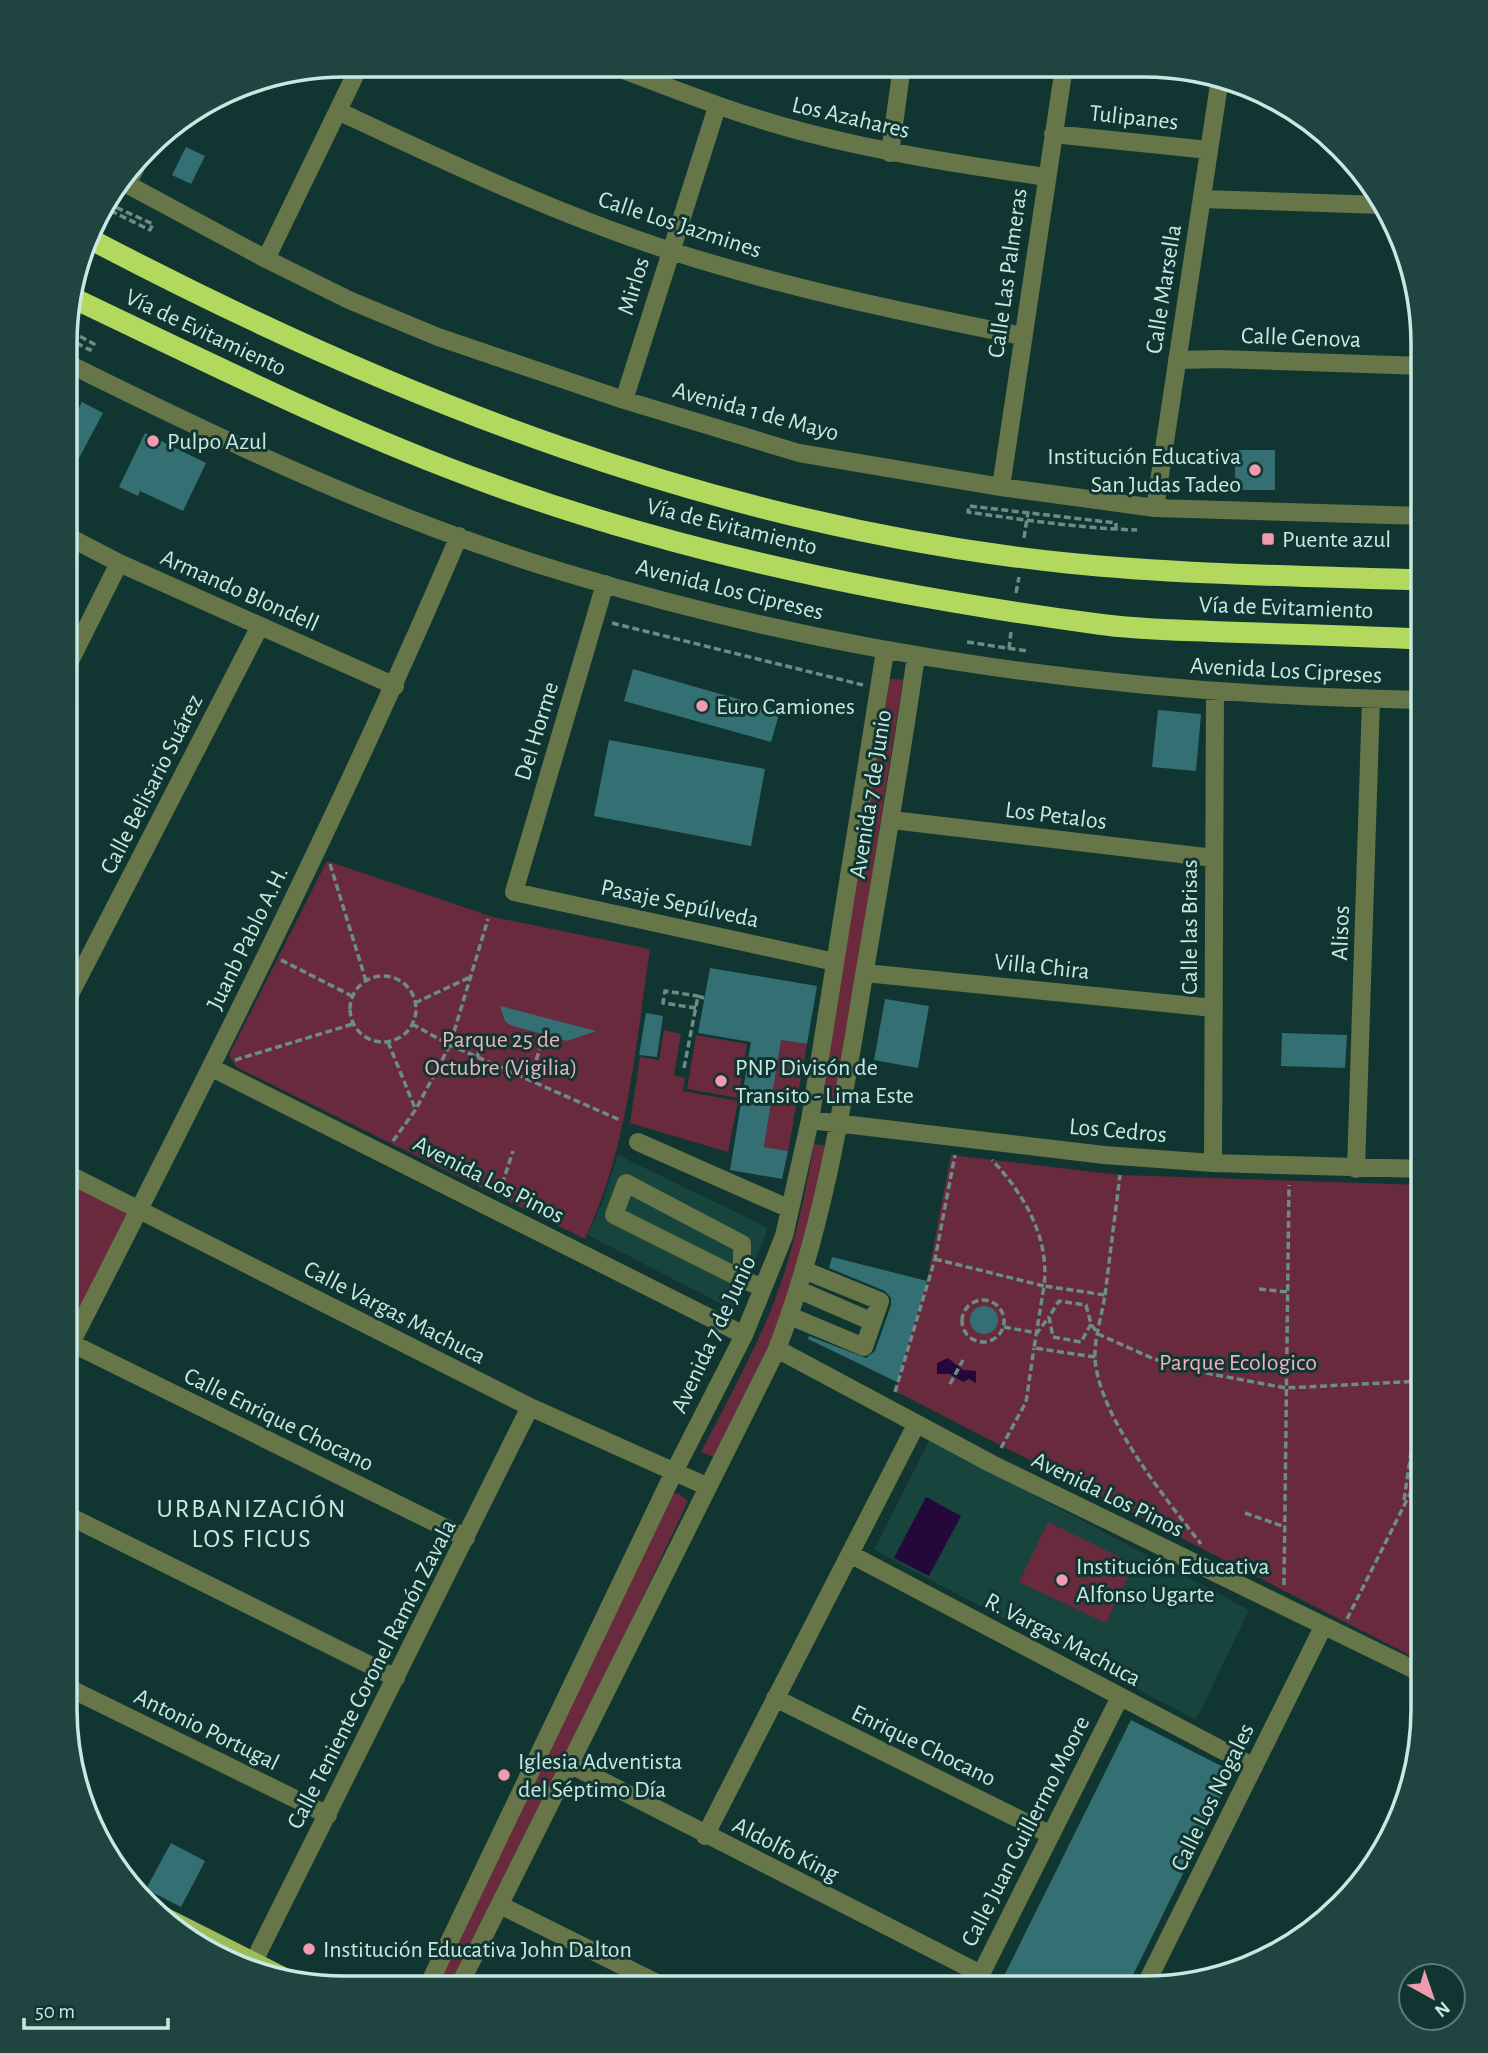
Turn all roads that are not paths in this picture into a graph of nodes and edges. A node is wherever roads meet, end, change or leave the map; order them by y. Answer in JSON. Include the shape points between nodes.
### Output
{"nodes":[{"id":1,"x":354,"y":77,"type":"edge"},
{"id":2,"x":643,"y":77,"type":"edge"},
{"id":3,"x":900,"y":77,"type":"edge"},
{"id":4,"x":1062,"y":77,"type":"edge"},
{"id":5,"x":1219,"y":88,"type":"edge"},
{"id":6,"x":718,"y":107,"type":"junction"},
{"id":7,"x":338,"y":111,"type":"junction"},
{"id":8,"x":1053,"y":134,"type":"junction"},
{"id":9,"x":1209,"y":150,"type":"junction"},
{"id":10,"x":890,"y":153,"type":"junction"},
{"id":11,"x":1046,"y":177,"type":"junction"},
{"id":12,"x":129,"y":186,"type":"edge"},
{"id":13,"x":1202,"y":200,"type":"junction"},
{"id":14,"x":1372,"y":205,"type":"edge"},
{"id":15,"x":97,"y":242,"type":"edge"},
{"id":16,"x":669,"y":250,"type":"junction"},
{"id":17,"x":265,"y":260,"type":"junction"},
{"id":18,"x":80,"y":301,"type":"edge"},
{"id":19,"x":1022,"y":336,"type":"junction"},
{"id":20,"x":1177,"y":360,"type":"junction"},
{"id":21,"x":1411,"y":366,"type":"edge"},
{"id":22,"x":77,"y":368,"type":"edge"},
{"id":23,"x":624,"y":400,"type":"junction"},
{"id":24,"x":1001,"y":487,"type":"junction"},
{"id":25,"x":1154,"y":508,"type":"junction"},
{"id":26,"x":1411,"y":516,"type":"edge"},
{"id":27,"x":458,"y":536,"type":"junction"},
{"id":28,"x":77,"y":541,"type":"edge"},
{"id":29,"x":119,"y":563,"type":"junction"},
{"id":30,"x":1411,"y":579,"type":"edge"},
{"id":31,"x":605,"y":584,"type":"junction"},
{"id":32,"x":260,"y":626,"type":"junction"},
{"id":33,"x":1411,"y":638,"type":"edge"},
{"id":34,"x":77,"y":645,"type":"edge"},
{"id":35,"x":885,"y":651,"type":"junction"},
{"id":36,"x":916,"y":656,"type":"junction"},
{"id":37,"x":395,"y":686,"type":"junction"},
{"id":38,"x":1214,"y":691,"type":"junction"},
{"id":39,"x":1371,"y":699,"type":"junction"},
{"id":40,"x":1411,"y":700,"type":"edge"},
{"id":41,"x":892,"y":820,"type":"junction"},
{"id":42,"x":1214,"y":858,"type":"junction"},
{"id":43,"x":514,"y":892,"type":"joint"},
{"id":44,"x":835,"y":962,"type":"junction"},
{"id":45,"x":865,"y":973,"type":"junction"},
{"id":46,"x":77,"y":981,"type":"edge"},
{"id":47,"x":1213,"y":1008,"type":"junction"},
{"id":48,"x":212,"y":1068,"type":"junction"},
{"id":49,"x":810,"y":1120,"type":"junction"},
{"id":50,"x":840,"y":1124,"type":"junction"},
{"id":51,"x":638,"y":1142,"type":"dead end"},
{"id":52,"x":1213,"y":1163,"type":"junction"},
{"id":53,"x":1356,"y":1169,"type":"junction"},
{"id":54,"x":1411,"y":1169,"type":"edge"},
{"id":55,"x":77,"y":1179,"type":"edge"},
{"id":56,"x":790,"y":1209,"type":"junction"},
{"id":57,"x":139,"y":1210,"type":"junction"},
{"id":58,"x":806,"y":1271,"type":"junction"},
{"id":59,"x":742,"y":1279,"type":"junction"},
{"id":60,"x":763,"y":1287,"type":"junction"},
{"id":61,"x":799,"y":1290,"type":"junction"},
{"id":62,"x":790,"y":1316,"type":"junction"},
{"id":63,"x":873,"y":1322,"type":"junction"},
{"id":64,"x":77,"y":1331,"type":"edge"},
{"id":65,"x":744,"y":1335,"type":"junction"},
{"id":66,"x":777,"y":1349,"type":"junction"},
{"id":67,"x":77,"y":1353,"type":"edge"},
{"id":68,"x":530,"y":1407,"type":"junction"},
{"id":69,"x":916,"y":1425,"type":"junction"},
{"id":70,"x":674,"y":1472,"type":"junction"},
{"id":71,"x":706,"y":1486,"type":"junction"},
{"id":72,"x":77,"y":1520,"type":"edge"},
{"id":73,"x":466,"y":1538,"type":"junction"},
{"id":74,"x":850,"y":1554,"type":"junction"},
{"id":75,"x":1331,"y":1630,"type":"junction"},
{"id":76,"x":1411,"y":1668,"type":"edge"},
{"id":77,"x":397,"y":1678,"type":"junction"},
{"id":78,"x":77,"y":1692,"type":"edge"},
{"id":79,"x":1120,"y":1697,"type":"junction"},
{"id":80,"x":775,"y":1698,"type":"junction"},
{"id":81,"x":571,"y":1765,"type":"junction"},
{"id":82,"x":1254,"y":1767,"type":"junction"},
{"id":83,"x":328,"y":1815,"type":"junction"},
{"id":84,"x":1051,"y":1835,"type":"junction"},
{"id":85,"x":705,"y":1836,"type":"junction"},
{"id":86,"x":502,"y":1906,"type":"junction"},
{"id":87,"x":203,"y":1936,"type":"edge"},
{"id":88,"x":250,"y":1959,"type":"edge"},
{"id":89,"x":254,"y":1961,"type":"edge"},
{"id":90,"x":433,"y":1976,"type":"edge"},
{"id":91,"x":464,"y":1976,"type":"edge"},
{"id":92,"x":642,"y":1976,"type":"edge"},
{"id":93,"x":968,"y":1976,"type":"edge"},
{"id":94,"x":980,"y":1976,"type":"edge"},
{"id":95,"x":1150,"y":1976,"type":"edge"}],
"edges":[{"from":1,"to":7,"type":"street"},
{"from":2,"to":6,"type":"street","name":"Los Azahares"},
{"from":3,"to":10,"type":"street"},
{"from":4,"to":8,"type":"street","name":"Calle Las Palmeras"},
{"from":5,"to":9,"type":"street","name":"Calle Marsella"},
{"from":6,"to":10,"type":"street","name":"Los Azahares"},
{"from":6,"to":16,"type":"street","name":"Mirlos"},
{"from":7,"to":16,"type":"street","name":"Calle Los Jazmines","via":[[501,187]]},
{"from":7,"to":17,"type":"street"},
{"from":8,"to":9,"type":"street","name":"Tulipanes"},
{"from":8,"to":11,"type":"street","name":"Calle Las Palmeras"},
{"from":9,"to":13,"type":"street","name":"Calle Marsella"},
{"from":10,"to":11,"type":"street","name":"Los Azahares"},
{"from":11,"to":19,"type":"street","name":"Calle Las Palmeras"},
{"from":12,"to":17,"type":"street","name":"Avenida 1 de Mayo"},
{"from":13,"to":14,"type":"street"},
{"from":13,"to":20,"type":"street","name":"Calle Marsella"},
{"from":15,"to":30,"type":"highway","name":"Vía de Evitamiento","via":[[285,337],[403,388],[554,446],[723,499],[878,534],[1066,563]]},
{"from":16,"to":19,"type":"street","name":"Calle Los Jazmines","via":[[844,300]]},
{"from":16,"to":23,"type":"street","name":"Mirlos"},
{"from":17,"to":23,"type":"street","name":"Avenida 1 de Mayo","via":[[438,337]]},
{"from":18,"to":33,"type":"highway","name":"Vía de Evitamiento","via":[[259,387],[492,485],[613,524],[715,550],[880,589],[1101,625]]},
{"from":19,"to":24,"type":"street","name":"Calle Las Palmeras"},
{"from":20,"to":21,"type":"street","name":"Calle Genova"},
{"from":20,"to":25,"type":"street","name":"Calle Marsella"},
{"from":22,"to":27,"type":"street","name":"Avenida Los Cipreses","via":[[305,477]]},
{"from":23,"to":24,"type":"street","name":"Avenida 1 de Mayo","via":[[799,453]]},
{"from":24,"to":25,"type":"street","name":"Avenida 1 de Mayo"},
{"from":25,"to":26,"type":"street","name":"Avenida 1 de Mayo"},
{"from":27,"to":31,"type":"street","name":"Avenida Los Cipreses"},
{"from":27,"to":37,"type":"street","name":"Juanb Pablo A.H."},
{"from":28,"to":29,"type":"street","name":"Armando Blondell"},
{"from":29,"to":32,"type":"street","name":"Armando Blondell"},
{"from":29,"to":34,"type":"street"},
{"from":31,"to":35,"type":"street","name":"Avenida Los Cipreses"},
{"from":31,"to":43,"type":"street","name":"Del Horme"},
{"from":32,"to":37,"type":"street","name":"Armando Blondell"},
{"from":32,"to":46,"type":"street","name":"Calle Belisario Suárez"},
{"from":35,"to":36,"type":"street","name":"Avenida Los Cipreses"},
{"from":35,"to":44,"type":"street","name":"Avenida 7 de Junio"},
{"from":36,"to":38,"type":"street","name":"Avenida Los Cipreses","via":[[1050,677]]},
{"from":36,"to":41,"type":"street","name":"Avenida 7 de Junio"},
{"from":37,"to":48,"type":"street","name":"Juanb Pablo A.H."},
{"from":38,"to":39,"type":"street","name":"Avenida Los Cipreses"},
{"from":38,"to":42,"type":"street","name":"Calle las Brisas"},
{"from":39,"to":40,"type":"street","name":"Avenida Los Cipreses"},
{"from":39,"to":53,"type":"street","name":"Alisos"},
{"from":41,"to":42,"type":"street","name":"Los Petalos"},
{"from":41,"to":45,"type":"street","name":"Avenida 7 de Junio"},
{"from":42,"to":47,"type":"street","name":"Calle las Brisas"},
{"from":43,"to":44,"type":"street","name":"Pasaje Sepúlveda"},
{"from":44,"to":49,"type":"street","name":"Avenida 7 de Junio"},
{"from":45,"to":47,"type":"street","name":"Villa Chira"},
{"from":45,"to":50,"type":"street","name":"Avenida 7 de Junio"},
{"from":47,"to":52,"type":"street","name":"Calle las Brisas"},
{"from":48,"to":57,"type":"street","name":"Juanb Pablo A.H."},
{"from":48,"to":65,"type":"street","name":"Avenida Los Pinos"},
{"from":49,"to":50,"type":"street","name":"Los Cedros"},
{"from":49,"to":56,"type":"street","name":"Avenida 7 de Junio"},
{"from":50,"to":52,"type":"street","name":"Los Cedros"},
{"from":50,"to":58,"type":"street","name":"Avenida 7 de Junio"},
{"from":51,"to":56,"type":"street"},
{"from":52,"to":53,"type":"street","name":"Los Cedros"},
{"from":53,"to":54,"type":"street","name":"Los Cedros"},
{"from":55,"to":57,"type":"street","name":"Calle Vargas Machuca"},
{"from":56,"to":60,"type":"street","name":"Avenida 7 de Junio"},
{"from":57,"to":64,"type":"street","name":"Juanb Pablo A.H."},
{"from":57,"to":68,"type":"street","name":"Calle Vargas Machuca"},
{"from":58,"to":61,"type":"street","name":"Avenida 7 de Junio"},
{"from":58,"to":63,"type":"street","via":[[880,1301]]},
{"from":59,"to":59,"type":"street","via":[[614,1215],[626,1183],[741,1244]]},
{"from":59,"to":60,"type":"street"},
{"from":60,"to":65,"type":"street","name":"Avenida 7 de Junio"},
{"from":61,"to":62,"type":"street","name":"Avenida 7 de Junio"},
{"from":61,"to":63,"type":"street"},
{"from":62,"to":63,"type":"street","via":[[864,1347]]},
{"from":62,"to":66,"type":"street","name":"Avenida 7 de Junio"},
{"from":65,"to":70,"type":"street","name":"Avenida 7 de Junio"},
{"from":66,"to":69,"type":"street","name":"Avenida Los Pinos"},
{"from":66,"to":71,"type":"street","name":"Avenida 7 de Junio"},
{"from":67,"to":73,"type":"street","name":"Calle Enrique Chocano"},
{"from":68,"to":70,"type":"street","name":"Calle Vargas Machuca"},
{"from":68,"to":73,"type":"street","name":"Calle Teniente Coronel Ramón Zavala"},
{"from":69,"to":74,"type":"street"},
{"from":69,"to":75,"type":"street","name":"Avenida Los Pinos"},
{"from":70,"to":71,"type":"street","name":"Calle Vargas Machuca"},
{"from":70,"to":90,"type":"street","name":"Avenida 7 de Junio"},
{"from":71,"to":81,"type":"street","name":"Avenida 7 de Junio"},
{"from":72,"to":77,"type":"street"},
{"from":73,"to":77,"type":"street","name":"Calle Teniente Coronel Ramón Zavala"},
{"from":74,"to":79,"type":"street","name":"R. Vargas Machuca"},
{"from":74,"to":80,"type":"street"},
{"from":75,"to":76,"type":"street","name":"Avenida Los Pinos"},
{"from":75,"to":82,"type":"street","name":"Calle Los Nogales"},
{"from":77,"to":83,"type":"street","name":"Calle Teniente Coronel Ramón Zavala"},
{"from":78,"to":83,"type":"street","name":"Antonio Portugal"},
{"from":79,"to":82,"type":"street","name":"R. Vargas Machuca"},
{"from":79,"to":84,"type":"street","name":"Calle Juan Guillermo Moore"},
{"from":80,"to":84,"type":"street","name":"Enrique Chocano"},
{"from":80,"to":85,"type":"street"},
{"from":81,"to":85,"type":"street","name":"Aldolfo King"},
{"from":81,"to":86,"type":"street","name":"Avenida 7 de Junio"},
{"from":82,"to":95,"type":"street","name":"Calle Los Nogales"},
{"from":83,"to":89,"type":"street","name":"Calle Teniente Coronel Ramón Zavala"},
{"from":84,"to":94,"type":"street","name":"Calle Juan Guillermo Moore"},
{"from":85,"to":93,"type":"street","name":"Aldolfo King"},
{"from":86,"to":91,"type":"street","name":"Avenida 7 de Junio"},
{"from":86,"to":92,"type":"street"},
{"from":87,"to":88,"type":"main road"}]}
